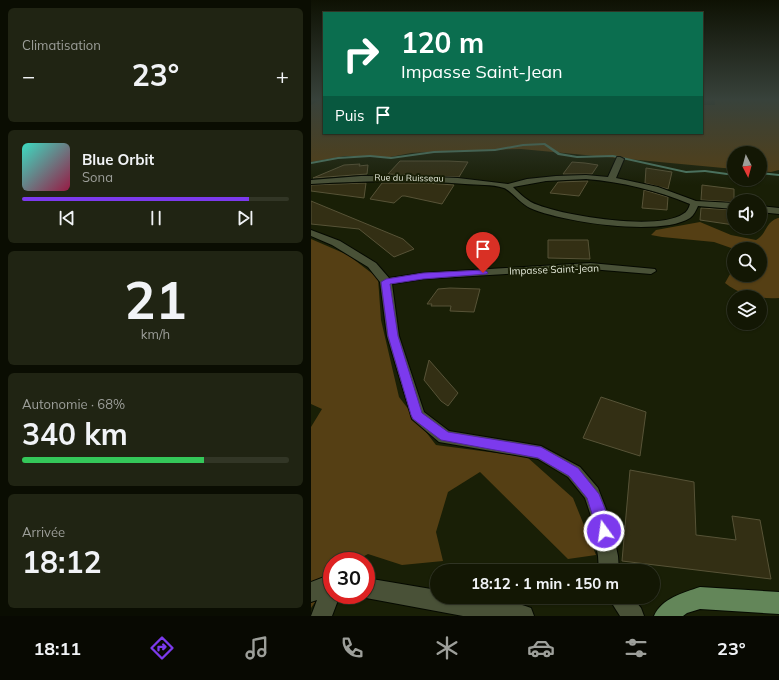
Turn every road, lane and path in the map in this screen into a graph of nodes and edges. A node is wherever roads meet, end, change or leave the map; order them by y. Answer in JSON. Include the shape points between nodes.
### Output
{"nodes":[{"id":1,"x":620,"y":159,"type":"dead end"},
{"id":2,"x":611,"y":179,"type":"junction"},
{"id":3,"x":311,"y":182,"type":"edge"},
{"id":4,"x":508,"y":186,"type":"junction"},
{"id":5,"x":695,"y":203,"type":"junction"},
{"id":6,"x":727,"y":205,"type":"edge"},
{"id":7,"x":767,"y":210,"type":"edge"},
{"id":8,"x":779,"y":211,"type":"edge"},
{"id":9,"x":311,"y":233,"type":"edge"},
{"id":10,"x":651,"y":271,"type":"dead end"},
{"id":11,"x":386,"y":282,"type":"junction"},
{"id":12,"x":609,"y":564,"type":"edge"},
{"id":13,"x":323,"y":587,"type":"edge"},
{"id":14,"x":375,"y":590,"type":"edge"},
{"id":15,"x":311,"y":592,"type":"edge"},
{"id":16,"x":326,"y":604,"type":"edge"},
{"id":17,"x":624,"y":604,"type":"edge"},
{"id":18,"x":779,"y":604,"type":"edge"},
{"id":19,"x":321,"y":616,"type":"edge"},
{"id":20,"x":523,"y":616,"type":"edge"},
{"id":21,"x":633,"y":616,"type":"edge"},
{"id":22,"x":665,"y":616,"type":"edge"}],
"edges":[{"from":1,"to":2,"type":"street"},
{"from":2,"to":4,"type":"street","name":"Rue du Ruisseau","via":[[552,178],[528,180]]},
{"from":2,"to":5,"type":"street","name":"Rue du Ruisseau","via":[[655,188]]},
{"from":3,"to":4,"type":"street","name":"Rue du Ruisseau","via":[[386,177],[465,180]]},
{"from":4,"to":5,"type":"street","via":[[519,199],[534,207],[610,223],[642,224],[672,221],[686,217],[693,210]]},
{"from":5,"to":6,"type":"street","name":"Rue du Ruisseau"},
{"from":7,"to":8,"type":"street"},
{"from":9,"to":11,"type":"street","via":[[336,243],[372,265]]},
{"from":10,"to":11,"type":"street","name":"Impasse Saint-Jean","via":[[590,266],[423,276]]},
{"from":11,"to":12,"type":"street","via":[[393,336],[417,415],[445,437],[541,453],[574,472],[592,494],[601,519]]},
{"from":13,"to":15,"type":"street"},
{"from":14,"to":20,"type":"street"},
{"from":16,"to":19,"type":"street"},
{"from":17,"to":21,"type":"street"},
{"from":18,"to":22,"type":"main road","via":[[700,598],[681,604]]}]}
